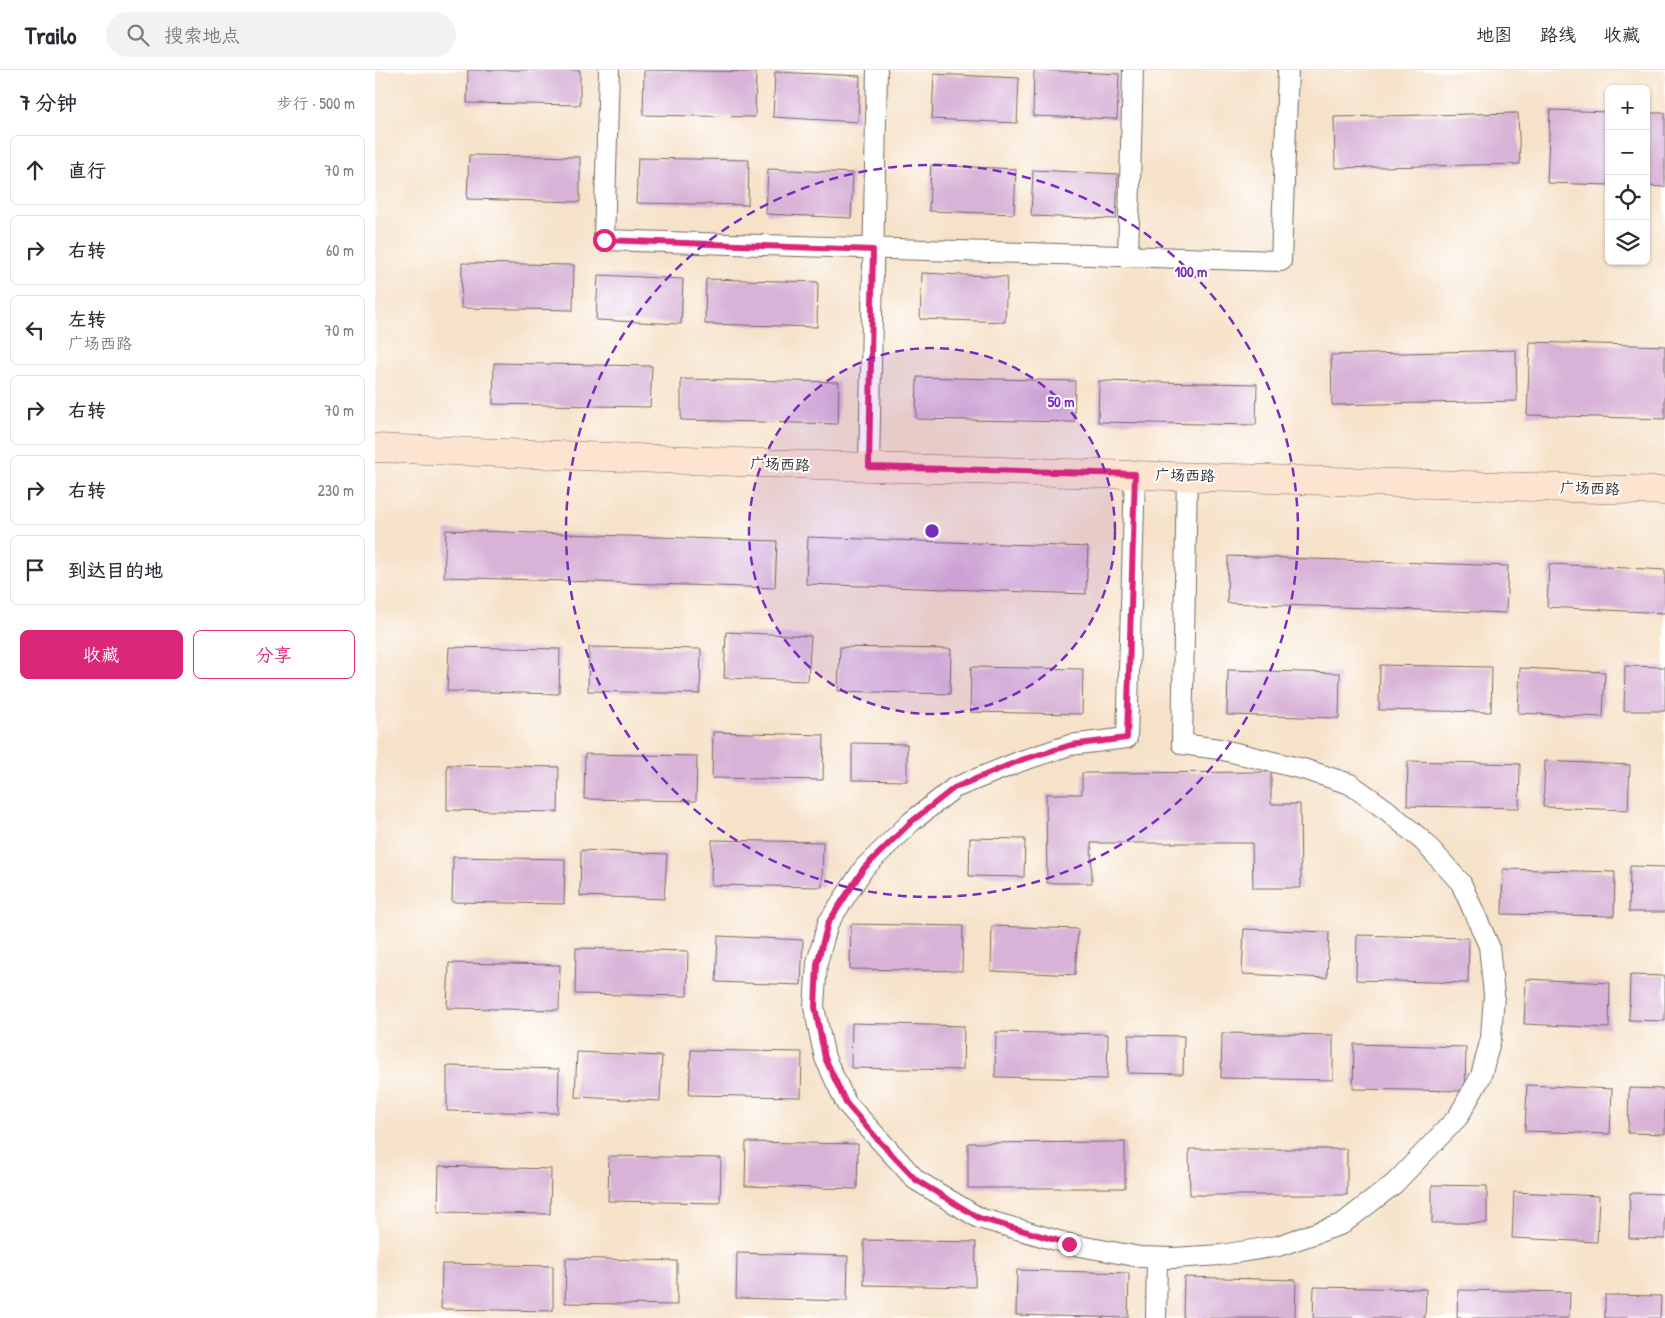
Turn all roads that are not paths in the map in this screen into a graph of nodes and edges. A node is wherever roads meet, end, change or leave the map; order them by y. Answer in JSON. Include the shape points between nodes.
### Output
{"nodes":[{"id":1,"x":609,"y":70,"type":"edge"},
{"id":2,"x":877,"y":70,"type":"edge"},
{"id":3,"x":1133,"y":70,"type":"edge"},
{"id":4,"x":1288,"y":70,"type":"edge"},
{"id":5,"x":873,"y":250,"type":"junction"},
{"id":6,"x":1128,"y":256,"type":"junction"},
{"id":7,"x":375,"y":448,"type":"edge"},
{"id":8,"x":869,"y":467,"type":"junction"},
{"id":9,"x":1135,"y":474,"type":"junction"},
{"id":10,"x":1187,"y":475,"type":"junction"},
{"id":11,"x":1665,"y":491,"type":"edge"},
{"id":12,"x":1157,"y":1258,"type":"junction"},
{"id":13,"x":1156,"y":1318,"type":"edge"}],
"edges":[{"from":1,"to":5,"type":"street","via":[[604,240]]},
{"from":2,"to":5,"type":"street"},
{"from":3,"to":6,"type":"street"},
{"from":4,"to":6,"type":"street","via":[[1281,261]]},
{"from":5,"to":6,"type":"street"},
{"from":5,"to":8,"type":"street"},
{"from":7,"to":8,"type":"main road","name":"广场西路"},
{"from":8,"to":9,"type":"main road","name":"广场西路"},
{"from":9,"to":10,"type":"main road","name":"广场西路"},
{"from":9,"to":12,"type":"street","via":[[1127,738],[1071,745],[1021,760],[954,788],[911,822],[864,868],[828,923],[817,964],[815,1007],[825,1058],[846,1103],[916,1180],[979,1218],[1069,1244]]},
{"from":10,"to":11,"type":"main road","name":"广场西路"},
{"from":10,"to":12,"type":"street","via":[[1182,744],[1219,749],[1351,784],[1389,811],[1424,842],[1461,883],[1489,946],[1494,995],[1491,1038],[1481,1076],[1458,1117],[1394,1184],[1342,1224],[1278,1246],[1221,1255]]},
{"from":12,"to":13,"type":"street"}]}
